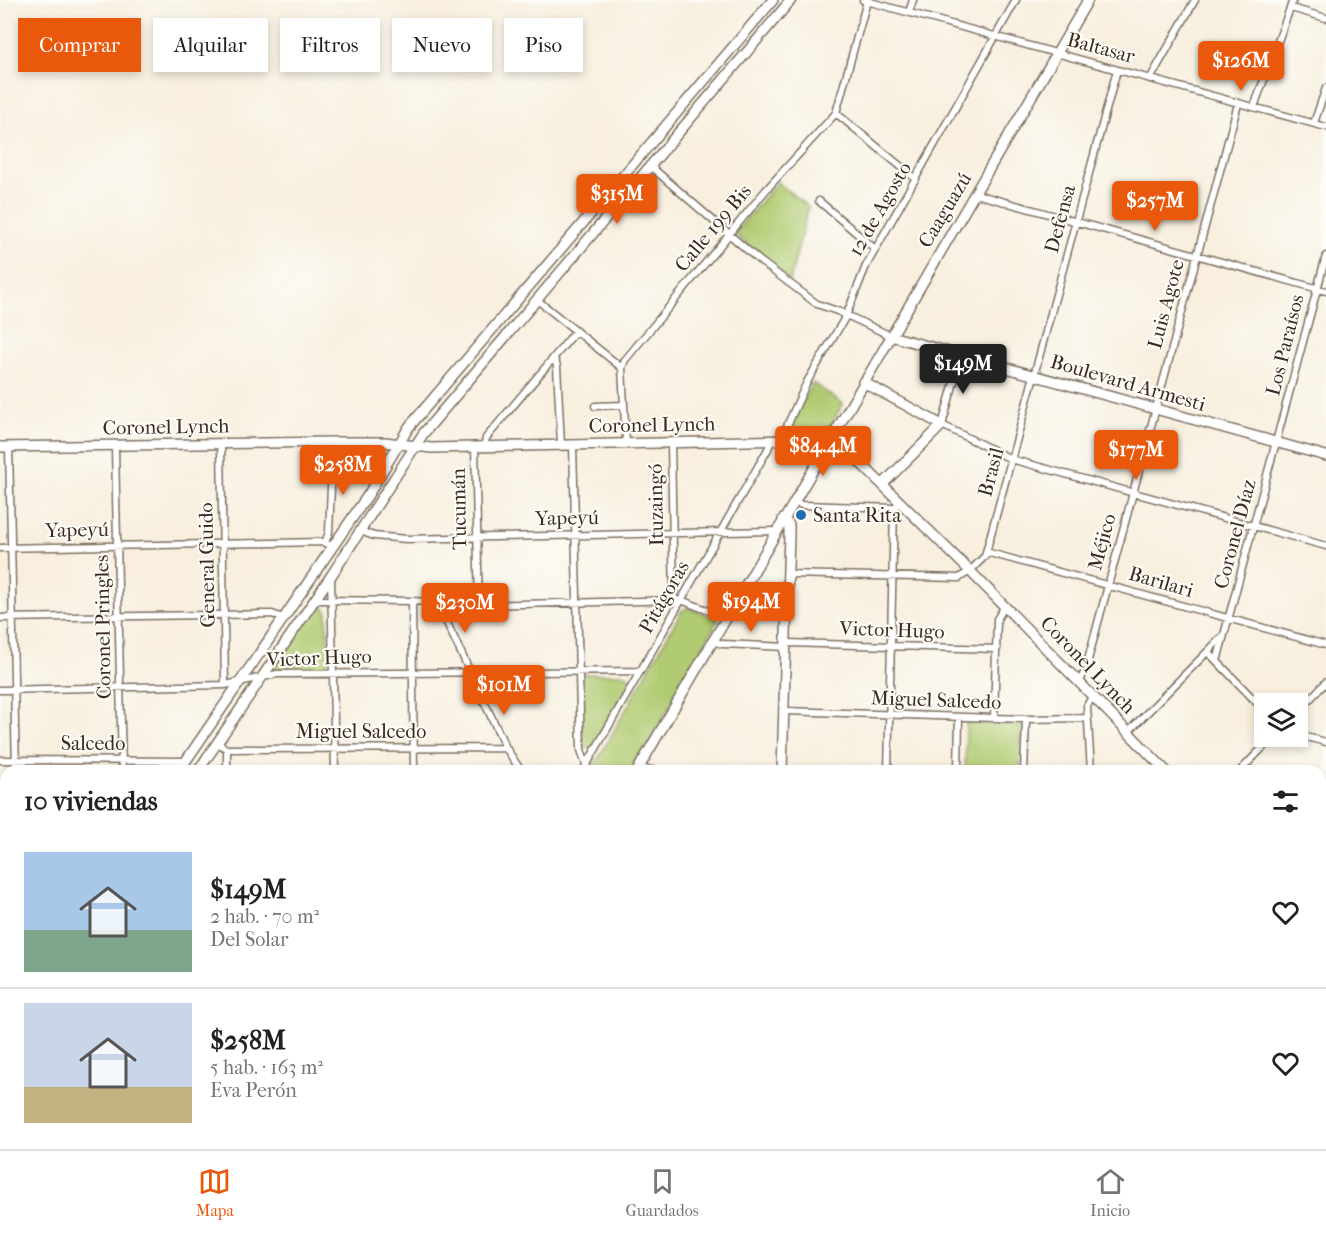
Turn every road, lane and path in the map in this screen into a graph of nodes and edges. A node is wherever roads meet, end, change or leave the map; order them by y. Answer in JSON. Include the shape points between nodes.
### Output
{"nodes":[{"id":1,"x":773,"y":0,"type":"edge"},
{"id":2,"x":791,"y":0,"type":"edge"},
{"id":3,"x":912,"y":0,"type":"edge"},
{"id":4,"x":1016,"y":0,"type":"edge"},
{"id":5,"x":1088,"y":0,"type":"edge"},
{"id":6,"x":1196,"y":0,"type":"edge"},
{"id":7,"x":1293,"y":0,"type":"edge"},
{"id":8,"x":865,"y":1,"type":"edge"},
{"id":9,"x":1291,"y":8,"type":"junction"},
{"id":10,"x":909,"y":12,"type":"junction"},
{"id":11,"x":1326,"y":18,"type":"edge"},
{"id":12,"x":996,"y":36,"type":"junction"},
{"id":13,"x":1057,"y":54,"type":"junction"},
{"id":14,"x":1117,"y":70,"type":"junction"},
{"id":15,"x":1150,"y":79,"type":"junction"},
{"id":16,"x":1326,"y":88,"type":"edge"},
{"id":17,"x":1238,"y":104,"type":"junction"},
{"id":18,"x":1254,"y":107,"type":"junction"},
{"id":19,"x":836,"y":113,"type":"junction"},
{"id":20,"x":1314,"y":123,"type":"junction"},
{"id":21,"x":1326,"y":127,"type":"edge"},
{"id":22,"x":649,"y":165,"type":"junction"},
{"id":23,"x":916,"y":179,"type":"junction"},
{"id":24,"x":975,"y":194,"type":"junction"},
{"id":25,"x":819,"y":201,"type":"dead end"},
{"id":26,"x":1076,"y":223,"type":"junction"},
{"id":27,"x":729,"y":234,"type":"junction"},
{"id":28,"x":875,"y":249,"type":"junction"},
{"id":29,"x":1196,"y":256,"type":"junction"},
{"id":30,"x":1326,"y":256,"type":"edge"},
{"id":31,"x":1317,"y":288,"type":"junction"},
{"id":32,"x":1326,"y":291,"type":"edge"},
{"id":33,"x":536,"y":299,"type":"junction"},
{"id":34,"x":846,"y":316,"type":"junction"},
{"id":35,"x":576,"y":331,"type":"junction"},
{"id":36,"x":891,"y":336,"type":"junction"},
{"id":37,"x":961,"y":357,"type":"junction"},
{"id":38,"x":554,"y":358,"type":"junction"},
{"id":39,"x":621,"y":368,"type":"junction"},
{"id":40,"x":1035,"y":376,"type":"junction"},
{"id":41,"x":863,"y":382,"type":"junction"},
{"id":42,"x":624,"y":405,"type":"junction"},
{"id":43,"x":595,"y":406,"type":"dead end"},
{"id":44,"x":1154,"y":409,"type":"junction"},
{"id":45,"x":942,"y":424,"type":"junction"},
{"id":46,"x":830,"y":438,"type":"junction"},
{"id":47,"x":776,"y":440,"type":"junction"},
{"id":48,"x":333,"y":442,"type":"junction"},
{"id":49,"x":626,"y":443,"type":"junction"},
{"id":50,"x":671,"y":443,"type":"junction"},
{"id":51,"x":1277,"y":443,"type":"junction"},
{"id":52,"x":221,"y":444,"type":"junction"},
{"id":53,"x":400,"y":444,"type":"junction"},
{"id":54,"x":561,"y":445,"type":"junction"},
{"id":55,"x":573,"y":445,"type":"junction"},
{"id":56,"x":415,"y":446,"type":"junction"},
{"id":57,"x":4,"y":447,"type":"edge"},
{"id":58,"x":114,"y":447,"type":"junction"},
{"id":59,"x":479,"y":447,"type":"junction"},
{"id":60,"x":1326,"y":456,"type":"edge"},
{"id":61,"x":1011,"y":459,"type":"junction"},
{"id":62,"x":883,"y":484,"type":"junction"},
{"id":63,"x":1132,"y":493,"type":"junction"},
{"id":64,"x":793,"y":502,"type":"junction"},
{"id":65,"x":897,"y":505,"type":"junction"},
{"id":66,"x":783,"y":519,"type":"junction"},
{"id":67,"x":1254,"y":526,"type":"junction"},
{"id":68,"x":360,"y":531,"type":"junction"},
{"id":69,"x":776,"y":531,"type":"junction"},
{"id":70,"x":330,"y":532,"type":"junction"},
{"id":71,"x":672,"y":532,"type":"junction"},
{"id":72,"x":721,"y":532,"type":"junction"},
{"id":73,"x":575,"y":534,"type":"junction"},
{"id":74,"x":339,"y":536,"type":"junction"},
{"id":75,"x":476,"y":537,"type":"junction"},
{"id":76,"x":223,"y":543,"type":"junction"},
{"id":77,"x":329,"y":544,"type":"junction"},
{"id":78,"x":117,"y":546,"type":"junction"},
{"id":79,"x":1326,"y":546,"type":"edge"},
{"id":80,"x":0,"y":548,"type":"edge"},
{"id":81,"x":10,"y":548,"type":"junction"},
{"id":82,"x":986,"y":552,"type":"junction"},
{"id":83,"x":970,"y":571,"type":"junction"},
{"id":84,"x":787,"y":574,"type":"junction"},
{"id":85,"x":331,"y":576,"type":"junction"},
{"id":86,"x":893,"y":576,"type":"junction"},
{"id":87,"x":1108,"y":585,"type":"junction"},
{"id":88,"x":333,"y":599,"type":"junction"},
{"id":89,"x":315,"y":600,"type":"junction"},
{"id":90,"x":412,"y":601,"type":"junction"},
{"id":91,"x":677,"y":601,"type":"junction"},
{"id":92,"x":438,"y":604,"type":"junction"},
{"id":93,"x":478,"y":605,"type":"junction"},
{"id":94,"x":576,"y":605,"type":"junction"},
{"id":95,"x":1005,"y":606,"type":"junction"},
{"id":96,"x":225,"y":614,"type":"junction"},
{"id":97,"x":118,"y":616,"type":"junction"},
{"id":98,"x":725,"y":617,"type":"junction"},
{"id":99,"x":0,"y":618,"type":"edge"},
{"id":100,"x":12,"y":618,"type":"junction"},
{"id":101,"x":283,"y":618,"type":"junction"},
{"id":102,"x":1229,"y":618,"type":"junction"},
{"id":103,"x":1224,"y":634,"type":"junction"},
{"id":104,"x":711,"y":641,"type":"junction"},
{"id":105,"x":787,"y":645,"type":"junction"},
{"id":106,"x":1326,"y":645,"type":"edge"},
{"id":107,"x":892,"y":646,"type":"junction"},
{"id":108,"x":997,"y":649,"type":"junction"},
{"id":109,"x":1208,"y":652,"type":"junction"},
{"id":110,"x":1217,"y":662,"type":"junction"},
{"id":111,"x":578,"y":671,"type":"junction"},
{"id":112,"x":639,"y":671,"type":"junction"},
{"id":113,"x":471,"y":672,"type":"junction"},
{"id":114,"x":331,"y":673,"type":"junction"},
{"id":115,"x":414,"y":673,"type":"junction"},
{"id":116,"x":262,"y":675,"type":"junction"},
{"id":117,"x":1080,"y":681,"type":"junction"},
{"id":118,"x":242,"y":682,"type":"junction"},
{"id":119,"x":1326,"y":682,"type":"edge"},
{"id":120,"x":225,"y":685,"type":"junction"},
{"id":121,"x":121,"y":688,"type":"junction"},
{"id":122,"x":0,"y":690,"type":"edge"},
{"id":123,"x":14,"y":690,"type":"junction"},
{"id":124,"x":1092,"y":695,"type":"junction"},
{"id":125,"x":1254,"y":700,"type":"edge"},
{"id":126,"x":1308,"y":701,"type":"edge"},
{"id":127,"x":785,"y":711,"type":"junction"},
{"id":128,"x":889,"y":715,"type":"junction"},
{"id":129,"x":959,"y":717,"type":"junction"},
{"id":130,"x":994,"y":718,"type":"junction"},
{"id":131,"x":1087,"y":718,"type":"junction"},
{"id":132,"x":1026,"y":719,"type":"junction"},
{"id":133,"x":1128,"y":732,"type":"junction"},
{"id":134,"x":1308,"y":738,"type":"edge"},
{"id":135,"x":1326,"y":742,"type":"edge"},
{"id":136,"x":217,"y":743,"type":"junction"},
{"id":137,"x":335,"y":747,"type":"junction"},
{"id":138,"x":1263,"y":747,"type":"edge"},
{"id":139,"x":414,"y":748,"type":"junction"},
{"id":140,"x":506,"y":748,"type":"junction"},
{"id":141,"x":227,"y":749,"type":"junction"},
{"id":142,"x":122,"y":759,"type":"junction"},
{"id":143,"x":0,"y":760,"type":"edge"},
{"id":144,"x":16,"y":760,"type":"junction"},
{"id":145,"x":186,"y":761,"type":"junction"},
{"id":146,"x":16,"y":765,"type":"edge"},
{"id":147,"x":122,"y":765,"type":"edge"},
{"id":148,"x":183,"y":765,"type":"edge"},
{"id":149,"x":202,"y":765,"type":"edge"},
{"id":150,"x":227,"y":765,"type":"edge"},
{"id":151,"x":335,"y":765,"type":"edge"},
{"id":152,"x":414,"y":765,"type":"edge"},
{"id":153,"x":516,"y":765,"type":"edge"},
{"id":154,"x":584,"y":765,"type":"edge"},
{"id":155,"x":587,"y":765,"type":"edge"},
{"id":156,"x":640,"y":765,"type":"edge"},
{"id":157,"x":782,"y":765,"type":"edge"},
{"id":158,"x":888,"y":765,"type":"edge"},
{"id":159,"x":958,"y":765,"type":"edge"},
{"id":160,"x":1024,"y":765,"type":"edge"},
{"id":161,"x":1091,"y":765,"type":"edge"},
{"id":162,"x":1160,"y":765,"type":"edge"},
{"id":163,"x":1246,"y":765,"type":"edge"}],
"edges":[{"from":1,"to":53,"type":"main road","via":[[418,416]]},
{"from":2,"to":22,"type":"main road"},
{"from":3,"to":10,"type":"street"},
{"from":4,"to":12,"type":"street","name":"12 de Agosto"},
{"from":5,"to":13,"type":"main road","name":"Caaguazú"},
{"from":6,"to":15,"type":"street"},
{"from":7,"to":9,"type":"street"},
{"from":8,"to":10,"type":"street","name":"Baltasar"},
{"from":8,"to":19,"type":"street"},
{"from":9,"to":11,"type":"street"},
{"from":9,"to":18,"type":"street"},
{"from":10,"to":12,"type":"street","name":"Baltasar"},
{"from":12,"to":13,"type":"street","name":"Baltasar"},
{"from":12,"to":23,"type":"street","name":"12 de Agosto"},
{"from":13,"to":14,"type":"street","name":"Baltasar"},
{"from":13,"to":24,"type":"main road","name":"Caaguazú"},
{"from":14,"to":15,"type":"street","name":"Baltasar"},
{"from":14,"to":26,"type":"street","name":"Defensa"},
{"from":15,"to":17,"type":"street","name":"Baltasar"},
{"from":16,"to":20,"type":"street"},
{"from":17,"to":18,"type":"street","name":"Baltasar"},
{"from":17,"to":29,"type":"street","name":"Luis Agote"},
{"from":18,"to":20,"type":"street","name":"Baltasar"},
{"from":19,"to":23,"type":"street"},
{"from":19,"to":27,"type":"street","name":"Calle 199 Bis"},
{"from":20,"to":21,"type":"street","name":"Baltasar"},
{"from":22,"to":27,"type":"street","name":"Boulevard Armesti"},
{"from":22,"to":33,"type":"main road"},
{"from":23,"to":28,"type":"street","name":"12 de Agosto"},
{"from":24,"to":26,"type":"street"},
{"from":24,"to":36,"type":"main road","name":"Caaguazú"},
{"from":25,"to":28,"type":"street"},
{"from":26,"to":29,"type":"street"},
{"from":26,"to":40,"type":"street","name":"Defensa"},
{"from":27,"to":34,"type":"street","name":"Boulevard Armesti","via":[[821,307]]},
{"from":27,"to":39,"type":"street","name":"Calle 199 Bis"},
{"from":28,"to":34,"type":"street","name":"12 de Agosto"},
{"from":29,"to":31,"type":"street"},
{"from":29,"to":44,"type":"street","name":"Luis Agote"},
{"from":30,"to":31,"type":"street","name":"Los Paraísos"},
{"from":31,"to":32,"type":"street"},
{"from":31,"to":51,"type":"street","name":"Los Paraísos"},
{"from":33,"to":35,"type":"street"},
{"from":33,"to":56,"type":"main road"},
{"from":34,"to":36,"type":"street","name":"Boulevard Armesti"},
{"from":34,"to":47,"type":"street","name":"12 de Agosto"},
{"from":35,"to":38,"type":"street"},
{"from":35,"to":39,"type":"street"},
{"from":36,"to":37,"type":"main road","name":"Boulevard Armesti"},
{"from":36,"to":41,"type":"main road","name":"Caaguazú"},
{"from":37,"to":40,"type":"main road","name":"Boulevard Armesti"},
{"from":37,"to":45,"type":"street"},
{"from":38,"to":54,"type":"street"},
{"from":38,"to":59,"type":"street"},
{"from":39,"to":42,"type":"street"},
{"from":40,"to":44,"type":"main road","name":"Boulevard Armesti"},
{"from":40,"to":61,"type":"street","name":"Brasil"},
{"from":41,"to":45,"type":"main road"},
{"from":41,"to":46,"type":"main road","name":"Caaguazú"},
{"from":42,"to":43,"type":"street"},
{"from":42,"to":49,"type":"street"},
{"from":44,"to":51,"type":"main road","name":"Boulevard Armesti"},
{"from":44,"to":63,"type":"street","name":"Méjico"},
{"from":45,"to":61,"type":"street"},
{"from":45,"to":62,"type":"main road"},
{"from":46,"to":47,"type":"main road","name":"Coronel Lynch"},
{"from":46,"to":62,"type":"main road","name":"Coronel Lynch","via":[[840,441]]},
{"from":46,"to":64,"type":"main road","name":"Caaguazú"},
{"from":47,"to":50,"type":"main road","name":"Coronel Lynch"},
{"from":47,"to":72,"type":"street","name":"Pitágoras"},
{"from":48,"to":52,"type":"main road","name":"Coronel Lynch"},
{"from":48,"to":53,"type":"main road","name":"Coronel Lynch"},
{"from":48,"to":70,"type":"street"},
{"from":49,"to":50,"type":"main road","name":"Coronel Lynch"},
{"from":49,"to":55,"type":"main road","name":"Coronel Lynch"},
{"from":50,"to":71,"type":"street","name":"Ituzaingó"},
{"from":51,"to":60,"type":"main road","name":"Boulevard Armesti"},
{"from":51,"to":67,"type":"street","name":"Coronel Díaz"},
{"from":52,"to":58,"type":"main road","name":"Coronel Lynch"},
{"from":52,"to":76,"type":"street","name":"General Guido"},
{"from":53,"to":56,"type":"main road","name":"Coronel Lynch"},
{"from":53,"to":74,"type":"main road"},
{"from":54,"to":55,"type":"main road","name":"Coronel Lynch"},
{"from":54,"to":59,"type":"main road","name":"Coronel Lynch"},
{"from":55,"to":73,"type":"street"},
{"from":56,"to":59,"type":"main road","name":"Coronel Lynch"},
{"from":56,"to":68,"type":"main road"},
{"from":57,"to":58,"type":"main road","name":"Coronel Lynch"},
{"from":57,"to":81,"type":"street"},
{"from":58,"to":78,"type":"street","name":"Coronel Pringles"},
{"from":59,"to":75,"type":"street","name":"Tucumán"},
{"from":61,"to":63,"type":"street"},
{"from":61,"to":82,"type":"street","name":"Brasil"},
{"from":62,"to":65,"type":"main road","name":"Coronel Lynch"},
{"from":63,"to":67,"type":"street"},
{"from":63,"to":87,"type":"street","name":"Méjico"},
{"from":64,"to":65,"type":"street"},
{"from":64,"to":66,"type":"main road","name":"Caaguazú"},
{"from":65,"to":83,"type":"main road","name":"Coronel Lynch"},
{"from":65,"to":86,"type":"street"},
{"from":66,"to":69,"type":"main road","name":"Caaguazú"},
{"from":66,"to":84,"type":"main road","via":[[789,525]]},
{"from":67,"to":79,"type":"street"},
{"from":67,"to":102,"type":"street","name":"Coronel Díaz"},
{"from":68,"to":75,"type":"street","name":"Yapeyú","via":[[407,538]]},
{"from":68,"to":85,"type":"main road"},
{"from":69,"to":72,"type":"street","name":"Yapeyú"},
{"from":69,"to":98,"type":"main road","name":"Caaguazú"},
{"from":70,"to":74,"type":"street"},
{"from":70,"to":77,"type":"street"},
{"from":71,"to":72,"type":"street","name":"Yapeyú"},
{"from":71,"to":73,"type":"street","name":"Yapeyú"},
{"from":71,"to":91,"type":"street","name":"Ituzaingó"},
{"from":72,"to":91,"type":"street","name":"Pitágoras"},
{"from":73,"to":75,"type":"street","name":"Yapeyú"},
{"from":73,"to":94,"type":"street"},
{"from":74,"to":77,"type":"main road"},
{"from":75,"to":93,"type":"street","name":"Tucumán"},
{"from":76,"to":77,"type":"street","name":"Yapeyú"},
{"from":76,"to":78,"type":"street","name":"Yapeyú"},
{"from":76,"to":96,"type":"street","name":"General Guido"},
{"from":77,"to":101,"type":"main road"},
{"from":78,"to":81,"type":"street","name":"Yapeyú"},
{"from":78,"to":97,"type":"street","name":"Coronel Pringles"},
{"from":80,"to":81,"type":"street","name":"Yapeyú"},
{"from":81,"to":100,"type":"street"},
{"from":82,"to":83,"type":"street","name":"Brasil"},
{"from":82,"to":87,"type":"street","name":"Barilari"},
{"from":83,"to":86,"type":"street","via":[[959,578]]},
{"from":83,"to":95,"type":"main road","name":"Coronel Lynch"},
{"from":84,"to":86,"type":"street"},
{"from":84,"to":105,"type":"main road"},
{"from":85,"to":88,"type":"street"},
{"from":85,"to":89,"type":"main road"},
{"from":86,"to":107,"type":"street"},
{"from":87,"to":102,"type":"street","name":"Barilari"},
{"from":87,"to":117,"type":"street","name":"Méjico"},
{"from":88,"to":89,"type":"street"},
{"from":88,"to":90,"type":"street"},
{"from":88,"to":114,"type":"street"},
{"from":89,"to":116,"type":"main road"},
{"from":90,"to":92,"type":"street"},
{"from":90,"to":115,"type":"street"},
{"from":91,"to":94,"type":"street"},
{"from":91,"to":98,"type":"street"},
{"from":91,"to":112,"type":"street","name":"Pitágoras"},
{"from":92,"to":93,"type":"street"},
{"from":92,"to":113,"type":"street"},
{"from":93,"to":94,"type":"street"},
{"from":94,"to":111,"type":"street"},
{"from":95,"to":108,"type":"street","via":[[998,614]]},
{"from":95,"to":117,"type":"main road","name":"Coronel Lynch"},
{"from":96,"to":97,"type":"street"},
{"from":96,"to":101,"type":"street","via":[[272,614]]},
{"from":96,"to":120,"type":"street","name":"General Guido"},
{"from":97,"to":100,"type":"street"},
{"from":97,"to":121,"type":"street","name":"Coronel Pringles"},
{"from":98,"to":104,"type":"main road","name":"Caaguazú"},
{"from":99,"to":100,"type":"street"},
{"from":100,"to":123,"type":"street"},
{"from":101,"to":118,"type":"main road"},
{"from":102,"to":103,"type":"street","name":"Coronel Díaz"},
{"from":102,"to":106,"type":"street","name":"Barilari"},
{"from":103,"to":109,"type":"street","name":"Coronel Díaz"},
{"from":103,"to":110,"type":"street","name":"Coronel Díaz"},
{"from":104,"to":105,"type":"street","name":"Victor Hugo"},
{"from":104,"to":156,"type":"main road","name":"Caaguazú"},
{"from":105,"to":107,"type":"street","name":"Victor Hugo"},
{"from":105,"to":127,"type":"main road"},
{"from":107,"to":108,"type":"street","name":"Victor Hugo"},
{"from":107,"to":128,"type":"street"},
{"from":108,"to":130,"type":"street"},
{"from":109,"to":110,"type":"street"},
{"from":109,"to":133,"type":"street","name":"Coronel Díaz"},
{"from":110,"to":125,"type":"street"},
{"from":111,"to":112,"type":"street","name":"Victor Hugo"},
{"from":111,"to":113,"type":"street","name":"Victor Hugo"},
{"from":111,"to":154,"type":"street"},
{"from":112,"to":155,"type":"street","name":"Pitágoras"},
{"from":113,"to":115,"type":"street","name":"Victor Hugo"},
{"from":113,"to":140,"type":"street"},
{"from":114,"to":115,"type":"street","name":"Victor Hugo"},
{"from":114,"to":116,"type":"street","name":"Victor Hugo"},
{"from":114,"to":137,"type":"street"},
{"from":115,"to":139,"type":"street"},
{"from":116,"to":118,"type":"street","name":"Victor Hugo"},
{"from":116,"to":136,"type":"main road"},
{"from":117,"to":124,"type":"main road","name":"Coronel Lynch"},
{"from":118,"to":120,"type":"street","name":"Victor Hugo"},
{"from":118,"to":145,"type":"main road"},
{"from":119,"to":126,"type":"street"},
{"from":120,"to":121,"type":"street","name":"Victor Hugo"},
{"from":121,"to":123,"type":"street","name":"Victor Hugo"},
{"from":121,"to":142,"type":"street","name":"Coronel Pringles"},
{"from":122,"to":123,"type":"street","name":"Victor Hugo"},
{"from":123,"to":144,"type":"street"},
{"from":124,"to":131,"type":"street"},
{"from":124,"to":133,"type":"main road","name":"Coronel Lynch"},
{"from":127,"to":128,"type":"street","name":"Miguel Salcedo"},
{"from":127,"to":157,"type":"main road"},
{"from":128,"to":129,"type":"street","name":"Miguel Salcedo"},
{"from":128,"to":158,"type":"street"},
{"from":129,"to":130,"type":"street","name":"Miguel Salcedo"},
{"from":129,"to":159,"type":"street"},
{"from":130,"to":132,"type":"street","name":"Miguel Salcedo"},
{"from":131,"to":132,"type":"street","name":"Miguel Salcedo"},
{"from":131,"to":161,"type":"street"},
{"from":132,"to":160,"type":"street"},
{"from":133,"to":162,"type":"main road","name":"Coronel Lynch"},
{"from":134,"to":135,"type":"street"},
{"from":136,"to":141,"type":"street"},
{"from":136,"to":149,"type":"main road"},
{"from":137,"to":139,"type":"street","name":"Miguel Salcedo"},
{"from":137,"to":141,"type":"street","name":"Miguel Salcedo"},
{"from":137,"to":151,"type":"street"},
{"from":138,"to":163,"type":"street"},
{"from":139,"to":140,"type":"street","name":"Miguel Salcedo"},
{"from":139,"to":152,"type":"street"},
{"from":140,"to":153,"type":"street"},
{"from":141,"to":150,"type":"street"},
{"from":142,"to":144,"type":"street","name":"Salcedo"},
{"from":142,"to":145,"type":"street","name":"Salcedo"},
{"from":142,"to":147,"type":"street","name":"Coronel Pringles"},
{"from":143,"to":144,"type":"street","name":"Salcedo"},
{"from":144,"to":146,"type":"street"},
{"from":145,"to":148,"type":"main road"}]}
